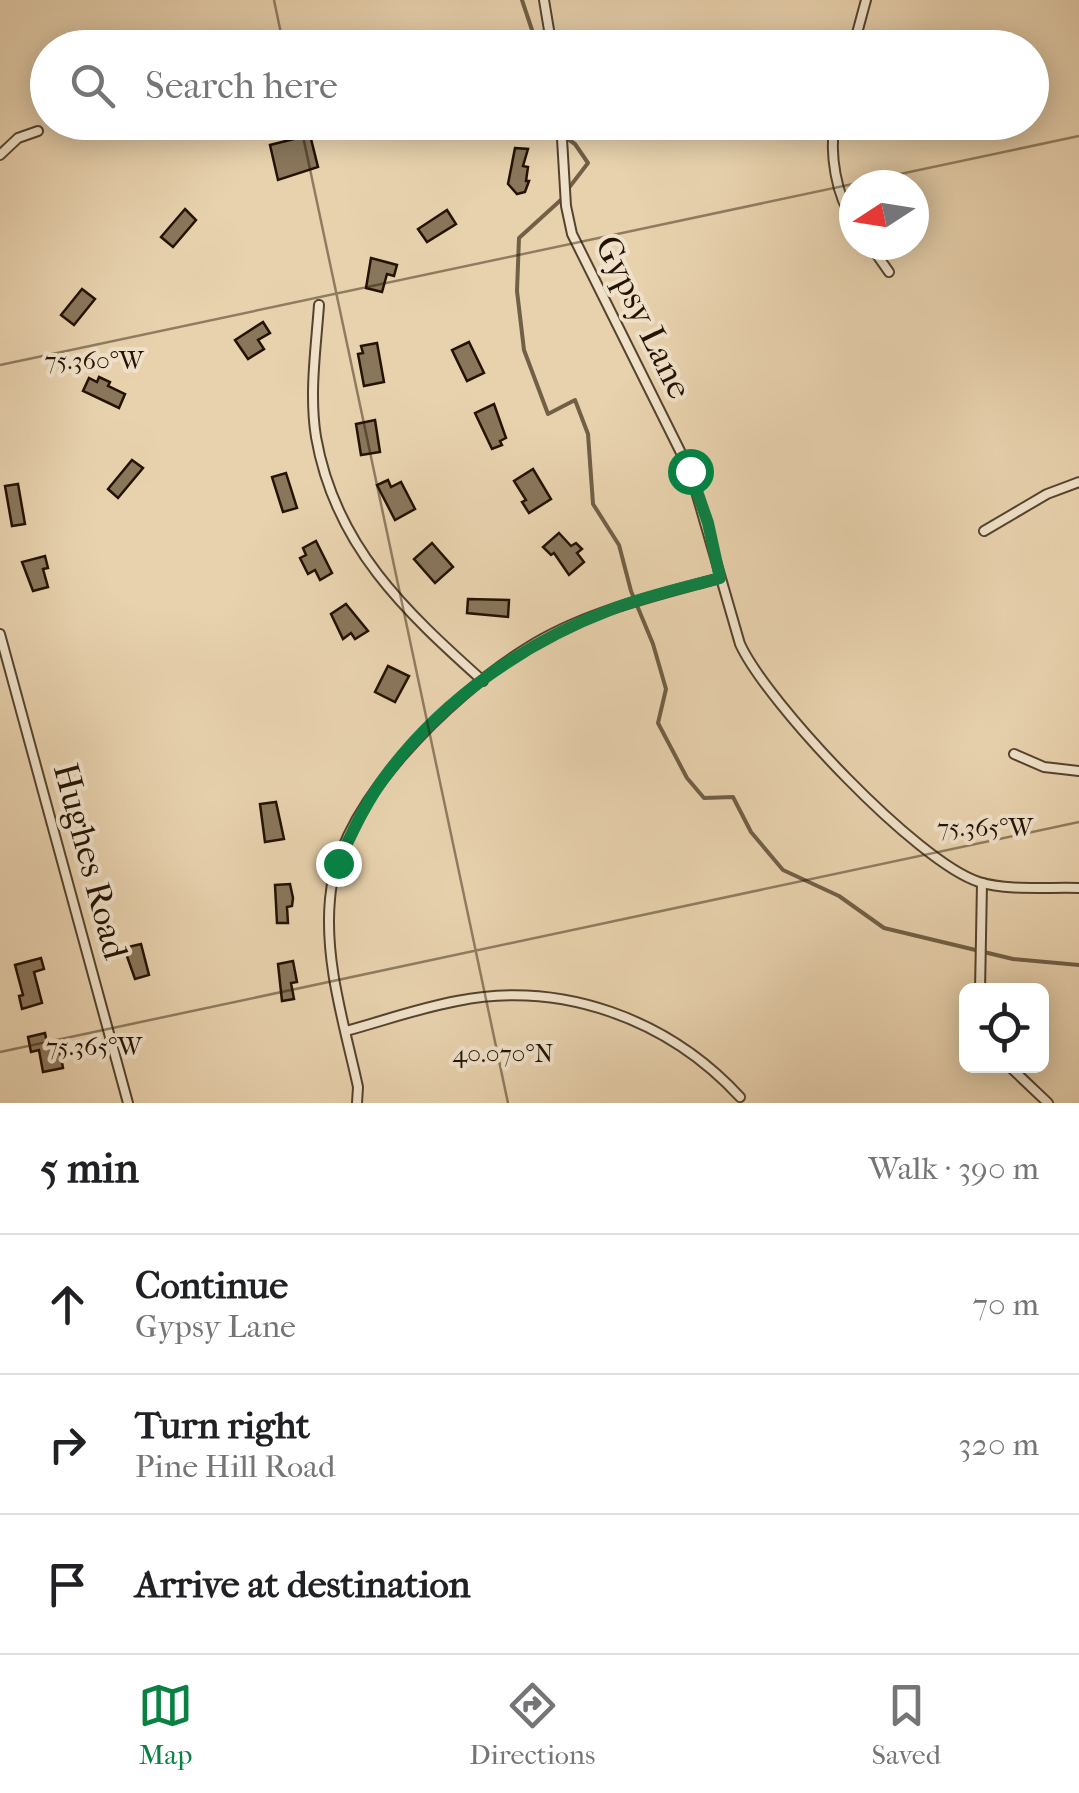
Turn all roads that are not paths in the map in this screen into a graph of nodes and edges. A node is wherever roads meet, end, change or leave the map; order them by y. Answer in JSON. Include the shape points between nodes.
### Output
{"nodes":[{"id":1,"x":544,"y":0,"type":"edge"},
{"id":2,"x":866,"y":0,"type":"edge"},
{"id":3,"x":549,"y":30,"type":"edge"},
{"id":4,"x":858,"y":30,"type":"edge"},
{"id":5,"x":30,"y":134,"type":"edge"},
{"id":6,"x":562,"y":140,"type":"edge"},
{"id":7,"x":833,"y":140,"type":"edge"},
{"id":8,"x":0,"y":155,"type":"edge"},
{"id":9,"x":839,"y":184,"type":"edge"},
{"id":10,"x":881,"y":260,"type":"edge"},
{"id":11,"x":889,"y":272,"type":"dead end"},
{"id":12,"x":320,"y":305,"type":"dead end"},
{"id":13,"x":1079,"y":482,"type":"edge"},
{"id":14,"x":984,"y":531,"type":"dead end"},
{"id":15,"x":720,"y":578,"type":"junction"},
{"id":16,"x":0,"y":634,"type":"edge"},
{"id":17,"x":483,"y":681,"type":"junction"},
{"id":18,"x":1014,"y":754,"type":"dead end"},
{"id":19,"x":1079,"y":771,"type":"edge"},
{"id":20,"x":982,"y":883,"type":"junction"},
{"id":21,"x":1079,"y":888,"type":"edge"},
{"id":22,"x":980,"y":983,"type":"edge"},
{"id":23,"x":346,"y":1031,"type":"junction"},
{"id":24,"x":1016,"y":1073,"type":"edge"},
{"id":25,"x":740,"y":1097,"type":"dead end"},
{"id":26,"x":128,"y":1103,"type":"edge"},
{"id":27,"x":357,"y":1103,"type":"edge"},
{"id":28,"x":1048,"y":1103,"type":"edge"}],
"edges":[{"from":1,"to":3,"type":"street"},
{"from":2,"to":4,"type":"street"},
{"from":5,"to":8,"type":"street"},
{"from":6,"to":15,"type":"street","name":"Gypsy Lane","via":[[572,234],[690,471]]},
{"from":7,"to":9,"type":"street"},
{"from":10,"to":11,"type":"street"},
{"from":12,"to":17,"type":"street","via":[[316,436],[348,529],[373,572],[417,622]]},
{"from":13,"to":14,"type":"street"},
{"from":15,"to":17,"type":"street","via":[[610,609],[528,647]]},
{"from":15,"to":20,"type":"street","name":"Gypsy Lane","via":[[748,662],[774,697],[932,857]]},
{"from":16,"to":26,"type":"street","name":"Hughes Road"},
{"from":17,"to":23,"type":"street","via":[[390,769],[338,863],[330,921]]},
{"from":18,"to":19,"type":"street"},
{"from":20,"to":21,"type":"street"},
{"from":20,"to":22,"type":"street"},
{"from":23,"to":25,"type":"street","via":[[476,998],[515,994],[573,1001],[658,1032],[706,1062]]},
{"from":23,"to":27,"type":"street"},
{"from":24,"to":28,"type":"street"}]}
